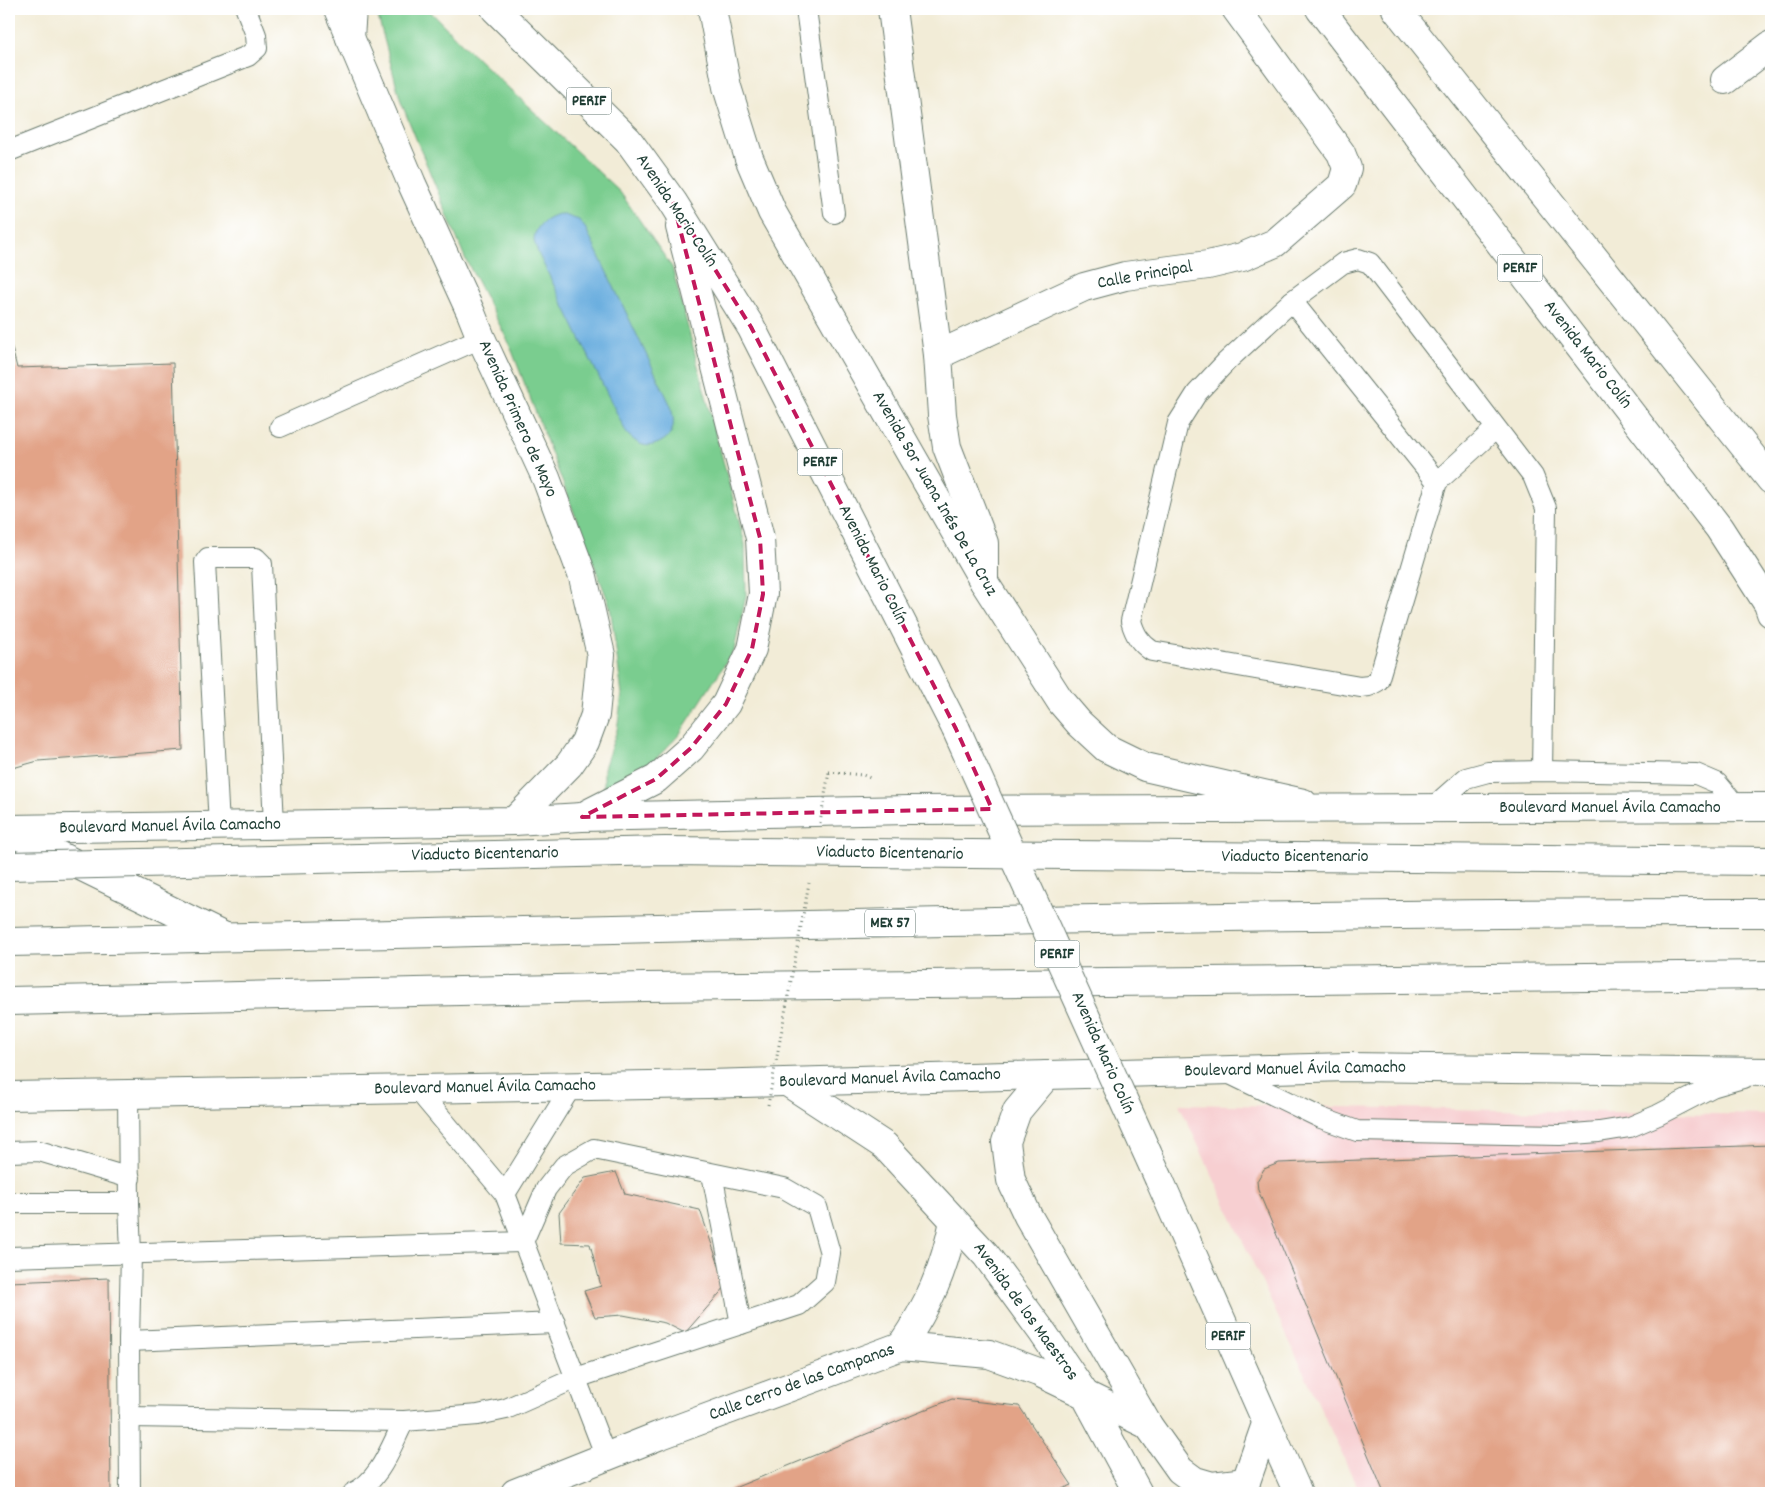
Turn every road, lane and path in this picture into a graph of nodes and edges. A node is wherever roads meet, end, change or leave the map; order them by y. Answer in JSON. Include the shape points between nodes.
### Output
{"nodes":[{"id":1,"x":246,"y":9,"type":"edge"},
{"id":2,"x":338,"y":9,"type":"edge"},
{"id":3,"x":352,"y":9,"type":"edge"},
{"id":4,"x":494,"y":9,"type":"edge"},
{"id":5,"x":712,"y":9,"type":"edge"},
{"id":6,"x":806,"y":9,"type":"edge"},
{"id":7,"x":892,"y":9,"type":"edge"},
{"id":8,"x":1236,"y":9,"type":"edge"},
{"id":9,"x":1320,"y":9,"type":"edge"},
{"id":10,"x":1335,"y":9,"type":"edge"},
{"id":11,"x":1396,"y":9,"type":"edge"},
{"id":12,"x":350,"y":38,"type":"junction"},
{"id":13,"x":1771,"y":45,"type":"edge"},
{"id":14,"x":1353,"y":51,"type":"junction"},
{"id":15,"x":1725,"y":80,"type":"dead end"},
{"id":16,"x":9,"y":151,"type":"edge"},
{"id":17,"x":673,"y":202,"type":"junction"},
{"id":18,"x":834,"y":213,"type":"dead end"},
{"id":19,"x":1292,"y":301,"type":"junction"},
{"id":20,"x":481,"y":338,"type":"junction"},
{"id":21,"x":938,"y":355,"type":"junction"},
{"id":22,"x":280,"y":427,"type":"dead end"},
{"id":23,"x":1496,"y":428,"type":"junction"},
{"id":24,"x":1771,"y":480,"type":"edge"},
{"id":25,"x":1437,"y":482,"type":"junction"},
{"id":26,"x":984,"y":582,"type":"junction"},
{"id":27,"x":1771,"y":613,"type":"edge"},
{"id":28,"x":1542,"y":771,"type":"junction"},
{"id":29,"x":863,"y":775,"type":"dead end"},
{"id":30,"x":1737,"y":807,"type":"junction"},
{"id":31,"x":1771,"y":807,"type":"edge"},
{"id":32,"x":1432,"y":808,"type":"junction"},
{"id":33,"x":1327,"y":809,"type":"junction"},
{"id":34,"x":582,"y":817,"type":"junction"},
{"id":35,"x":514,"y":821,"type":"junction"},
{"id":36,"x":274,"y":825,"type":"junction"},
{"id":37,"x":219,"y":826,"type":"junction"},
{"id":38,"x":9,"y":830,"type":"edge"},
{"id":39,"x":818,"y":830,"type":"dead end"},
{"id":40,"x":1771,"y":861,"type":"edge"},
{"id":41,"x":9,"y":866,"type":"edge"},
{"id":42,"x":809,"y":879,"type":"dead end"},
{"id":43,"x":1771,"y":913,"type":"edge"},
{"id":44,"x":227,"y":938,"type":"junction"},
{"id":45,"x":9,"y":942,"type":"edge"},
{"id":46,"x":1771,"y":975,"type":"edge"},
{"id":47,"x":9,"y":1001,"type":"edge"},
{"id":48,"x":1222,"y":1070,"type":"junction"},
{"id":49,"x":1768,"y":1072,"type":"edge"},
{"id":50,"x":1047,"y":1074,"type":"junction"},
{"id":51,"x":787,"y":1082,"type":"junction"},
{"id":52,"x":571,"y":1087,"type":"junction"},
{"id":53,"x":417,"y":1089,"type":"junction"},
{"id":54,"x":128,"y":1094,"type":"junction"},
{"id":55,"x":9,"y":1096,"type":"edge"},
{"id":56,"x":768,"y":1105,"type":"dead end"},
{"id":57,"x":9,"y":1152,"type":"edge"},
{"id":58,"x":712,"y":1174,"type":"junction"},
{"id":59,"x":130,"y":1178,"type":"junction"},
{"id":60,"x":505,"y":1194,"type":"junction"},
{"id":61,"x":129,"y":1203,"type":"junction"},
{"id":62,"x":9,"y":1204,"type":"edge"},
{"id":63,"x":954,"y":1221,"type":"junction"},
{"id":64,"x":523,"y":1242,"type":"junction"},
{"id":65,"x":131,"y":1253,"type":"junction"},
{"id":66,"x":9,"y":1257,"type":"edge"},
{"id":67,"x":555,"y":1323,"type":"junction"},
{"id":68,"x":741,"y":1324,"type":"junction"},
{"id":69,"x":129,"y":1341,"type":"junction"},
{"id":70,"x":900,"y":1346,"type":"junction"},
{"id":71,"x":576,"y":1378,"type":"junction"},
{"id":72,"x":1084,"y":1393,"type":"junction"},
{"id":73,"x":129,"y":1417,"type":"junction"},
{"id":74,"x":404,"y":1422,"type":"junction"},
{"id":75,"x":1266,"y":1424,"type":"junction"},
{"id":76,"x":1148,"y":1425,"type":"junction"},
{"id":77,"x":606,"y":1457,"type":"junction"},
{"id":78,"x":1246,"y":1490,"type":"edge"},
{"id":79,"x":130,"y":1493,"type":"edge"},
{"id":80,"x":353,"y":1493,"type":"edge"},
{"id":81,"x":515,"y":1493,"type":"edge"},
{"id":82,"x":1138,"y":1493,"type":"edge"},
{"id":83,"x":1298,"y":1493,"type":"edge"}],
"edges":[{"from":1,"to":16,"type":"lane","via":[[256,35],[257,48],[248,56]]},
{"from":2,"to":12,"type":"main road","name":"Avenida Primero de Mayo"},
{"from":3,"to":12,"type":"main road"},
{"from":4,"to":17,"type":"main road","name":"Avenida Mario Colín","number":"PERIF","via":[[628,140]]},
{"from":5,"to":26,"type":"main road","name":"Avenida Sor Juana Inés De La Cruz","via":[[728,87],[749,158],[772,212]]},
{"from":6,"to":18,"type":"lane"},
{"from":7,"to":21,"type":"main road"},
{"from":8,"to":21,"type":"main road","name":"Calle Principal","via":[[1341,153],[1347,168],[1342,185],[1275,243],[1242,257],[1125,276],[1084,287]]},
{"from":9,"to":14,"type":"main road","name":"Avenida Mario Colín","number":"PERIF"},
{"from":10,"to":14,"type":"main road"},
{"from":11,"to":24,"type":"main road"},
{"from":12,"to":20,"type":"main road","name":"Avenida Primero de Mayo"},
{"from":13,"to":15,"type":"main road"},
{"from":14,"to":27,"type":"main road","name":"Avenida Mario Colín","number":"PERIF","via":[[1719,528]]},
{"from":17,"to":34,"type":"main road","via":[[760,538],[763,594],[752,649],[726,704],[691,748],[656,780]]},
{"from":17,"to":75,"type":"main road","name":"Avenida Mario Colín","number":"PERIF","bridge":true,"via":[[750,327],[956,729]]},
{"from":19,"to":23,"type":"lane","via":[[1343,263],[1358,259],[1370,263]]},
{"from":19,"to":25,"type":"lane"},
{"from":19,"to":25,"type":"lane","via":[[1197,392],[1178,423],[1131,621],[1142,644],[1152,650],[1360,688],[1370,686],[1378,680]]},
{"from":20,"to":22,"type":"lane"},
{"from":20,"to":35,"type":"main road","name":"Avenida Primero de Mayo","via":[[546,478],[584,577],[601,655],[595,715],[585,742],[569,765]]},
{"from":21,"to":26,"type":"main road","via":[[947,447],[984,543]]},
{"from":23,"to":25,"type":"lane"},
{"from":23,"to":28,"type":"lane","via":[[1534,476],[1546,508]]},
{"from":26,"to":33,"type":"main road","name":"Avenida Sor Juana Inés De La Cruz","via":[[1061,702],[1106,748],[1145,767]]},
{"from":28,"to":30,"type":"lane","via":[[1696,774],[1718,783]]},
{"from":28,"to":32,"type":"lane","via":[[1488,772],[1466,778]]},
{"from":29,"to":39,"type":"path","bridge":true,"via":[[829,772]]},
{"from":30,"to":31,"type":"main road","name":"Boulevard Manuel Ávila Camacho"},
{"from":30,"to":32,"type":"main road","name":"Boulevard Manuel Ávila Camacho"},
{"from":32,"to":33,"type":"main road","name":"Boulevard Manuel Ávila Camacho"},
{"from":33,"to":34,"type":"main road","name":"Boulevard Manuel Ávila Camacho","via":[[908,810]]},
{"from":34,"to":35,"type":"main road","name":"Boulevard Manuel Ávila Camacho"},
{"from":35,"to":36,"type":"main road","name":"Boulevard Manuel Ávila Camacho"},
{"from":36,"to":37,"type":"main road","name":"Boulevard Manuel Ávila Camacho"},
{"from":36,"to":37,"type":"lane","via":[[262,564],[256,558],[208,558],[205,562]]},
{"from":37,"to":38,"type":"main road","name":"Boulevard Manuel Ávila Camacho"},
{"from":38,"to":44,"type":"main road"},
{"from":40,"to":41,"type":"main road","name":"Viaducto Bicentenario","bridge":true,"via":[[665,851]]},
{"from":42,"to":56,"type":"path","bridge":true},
{"from":43,"to":44,"type":"main road","number":"MEX 57","via":[[1053,920]]},
{"from":44,"to":45,"type":"main road","number":"MEX 57"},
{"from":46,"to":47,"type":"main road","via":[[634,988]]},
{"from":48,"to":49,"type":"main road","name":"Boulevard Manuel Ávila Camacho","via":[[1348,1067]]},
{"from":48,"to":49,"type":"lane","via":[[1321,1118],[1357,1131],[1560,1134],[1630,1127],[1712,1087]]},
{"from":48,"to":50,"type":"main road","name":"Boulevard Manuel Ávila Camacho"},
{"from":50,"to":51,"type":"main road","name":"Boulevard Manuel Ávila Camacho"},
{"from":50,"to":76,"type":"main road","via":[[1017,1111],[1006,1142],[1011,1180],[1028,1216]]},
{"from":51,"to":52,"type":"main road","name":"Boulevard Manuel Ávila Camacho"},
{"from":51,"to":63,"type":"main road","name":"Avenida de los Maestros","via":[[884,1146]]},
{"from":52,"to":53,"type":"main road","name":"Boulevard Manuel Ávila Camacho"},
{"from":52,"to":60,"type":"lane"},
{"from":53,"to":54,"type":"main road","name":"Boulevard Manuel Ávila Camacho"},
{"from":53,"to":60,"type":"lane"},
{"from":54,"to":55,"type":"main road","name":"Boulevard Manuel Ávila Camacho"},
{"from":54,"to":59,"type":"lane"},
{"from":57,"to":59,"type":"lane","via":[[39,1151]]},
{"from":58,"to":64,"type":"lane","via":[[594,1149],[564,1166],[546,1189]]},
{"from":58,"to":68,"type":"lane"},
{"from":58,"to":68,"type":"lane","via":[[784,1188],[817,1207],[830,1253],[825,1282],[799,1305]]},
{"from":59,"to":61,"type":"lane"},
{"from":60,"to":64,"type":"lane"},
{"from":61,"to":62,"type":"lane"},
{"from":61,"to":65,"type":"lane"},
{"from":63,"to":70,"type":"main road","via":[[941,1272],[916,1323]]},
{"from":63,"to":72,"type":"main road","name":"Avenida de los Maestros","via":[[986,1255]]},
{"from":64,"to":65,"type":"lane"},
{"from":64,"to":67,"type":"lane"},
{"from":65,"to":66,"type":"lane"},
{"from":65,"to":69,"type":"lane"},
{"from":67,"to":69,"type":"lane"},
{"from":67,"to":71,"type":"lane"},
{"from":68,"to":71,"type":"lane"},
{"from":69,"to":73,"type":"lane"},
{"from":70,"to":72,"type":"main road","name":"Calle Cerro de las Campanas","via":[[989,1354]]},
{"from":70,"to":77,"type":"main road","name":"Calle Cerro de las Campanas"},
{"from":71,"to":74,"type":"lane","via":[[506,1409]]},
{"from":71,"to":77,"type":"lane"},
{"from":72,"to":76,"type":"main road","name":"Calle Cerro de las Campanas"},
{"from":72,"to":82,"type":"main road","name":"Avenida de los Maestros"},
{"from":73,"to":74,"type":"lane"},
{"from":73,"to":79,"type":"lane"},
{"from":74,"to":80,"type":"lane","via":[[374,1477]]},
{"from":75,"to":78,"type":"main road"},
{"from":75,"to":83,"type":"main road","number":"PERIF"},
{"from":76,"to":78,"type":"main road","via":[[1180,1470],[1195,1481]]},
{"from":77,"to":81,"type":"main road","name":"Calle Cerro de las Campanas"}]}
